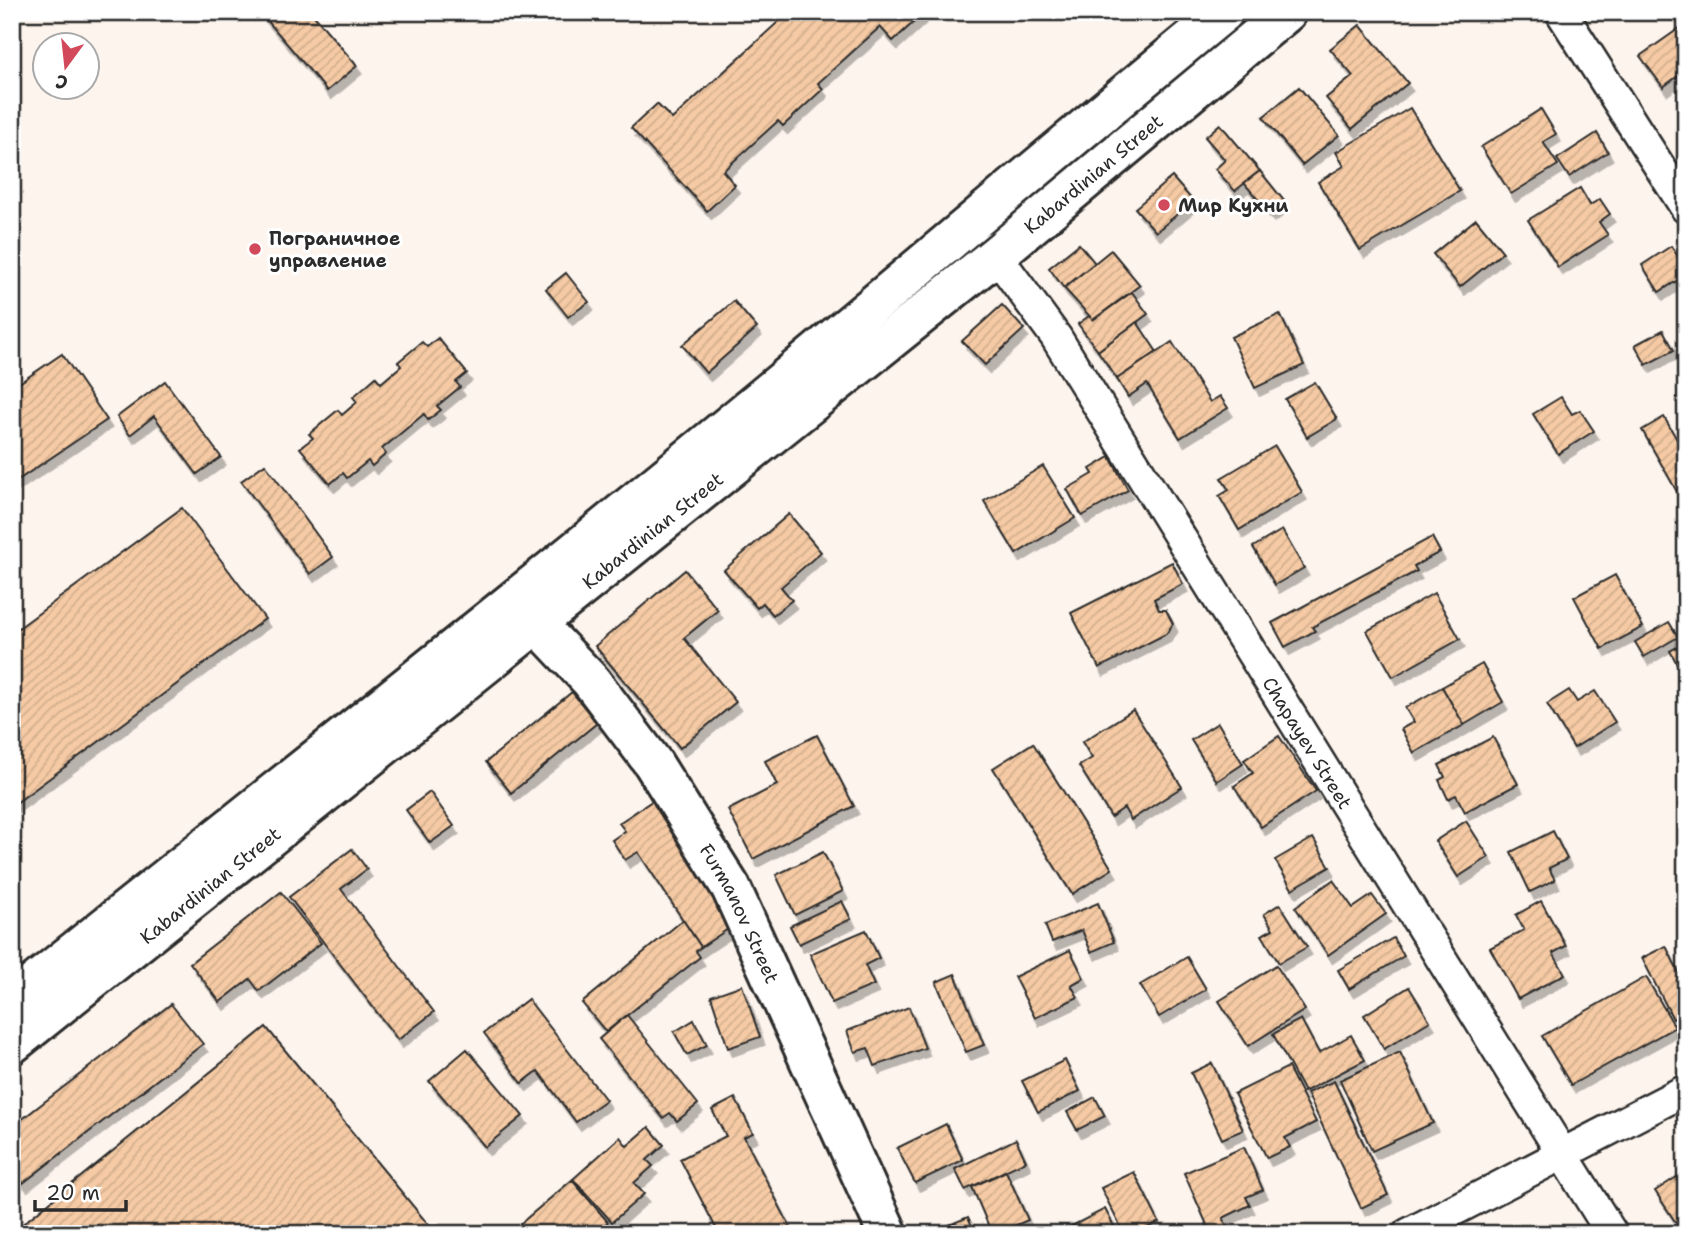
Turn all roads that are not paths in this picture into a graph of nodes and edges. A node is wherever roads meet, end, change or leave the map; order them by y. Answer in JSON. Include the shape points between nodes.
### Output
{"nodes":[{"id":1,"x":1224,"y":12,"type":"edge"},
{"id":2,"x":1287,"y":12,"type":"edge"},
{"id":3,"x":1561,"y":12,"type":"edge"},
{"id":4,"x":1686,"y":208,"type":"edge"},
{"id":5,"x":996,"y":255,"type":"junction"},
{"id":6,"x":525,"y":612,"type":"junction"},
{"id":7,"x":12,"y":1001,"type":"edge"},
{"id":8,"x":12,"y":1044,"type":"edge"},
{"id":9,"x":1686,"y":1090,"type":"edge"},
{"id":10,"x":1563,"y":1153,"type":"junction"},
{"id":11,"x":888,"y":1234,"type":"edge"},
{"id":12,"x":1408,"y":1234,"type":"edge"},
{"id":13,"x":1612,"y":1234,"type":"edge"}],
"edges":[{"from":1,"to":6,"type":"main road","name":"Kabardinian Street","via":[[724,429]]},
{"from":2,"to":5,"type":"main road","name":"Kabardinian Street"},
{"from":3,"to":4,"type":"street"},
{"from":5,"to":6,"type":"main road","name":"Kabardinian Street"},
{"from":5,"to":10,"type":"street","name":"Chapayev Street","via":[[1056,337]]},
{"from":6,"to":7,"type":"main road","name":"Kabardinian Street"},
{"from":6,"to":8,"type":"main road","name":"Kabardinian Street"},
{"from":6,"to":11,"type":"main road","name":"Furmanov Street","via":[[591,681],[653,762],[731,888]]},
{"from":9,"to":10,"type":"street"},
{"from":10,"to":12,"type":"street"},
{"from":10,"to":13,"type":"street","name":"Chapayev Street"}]}
